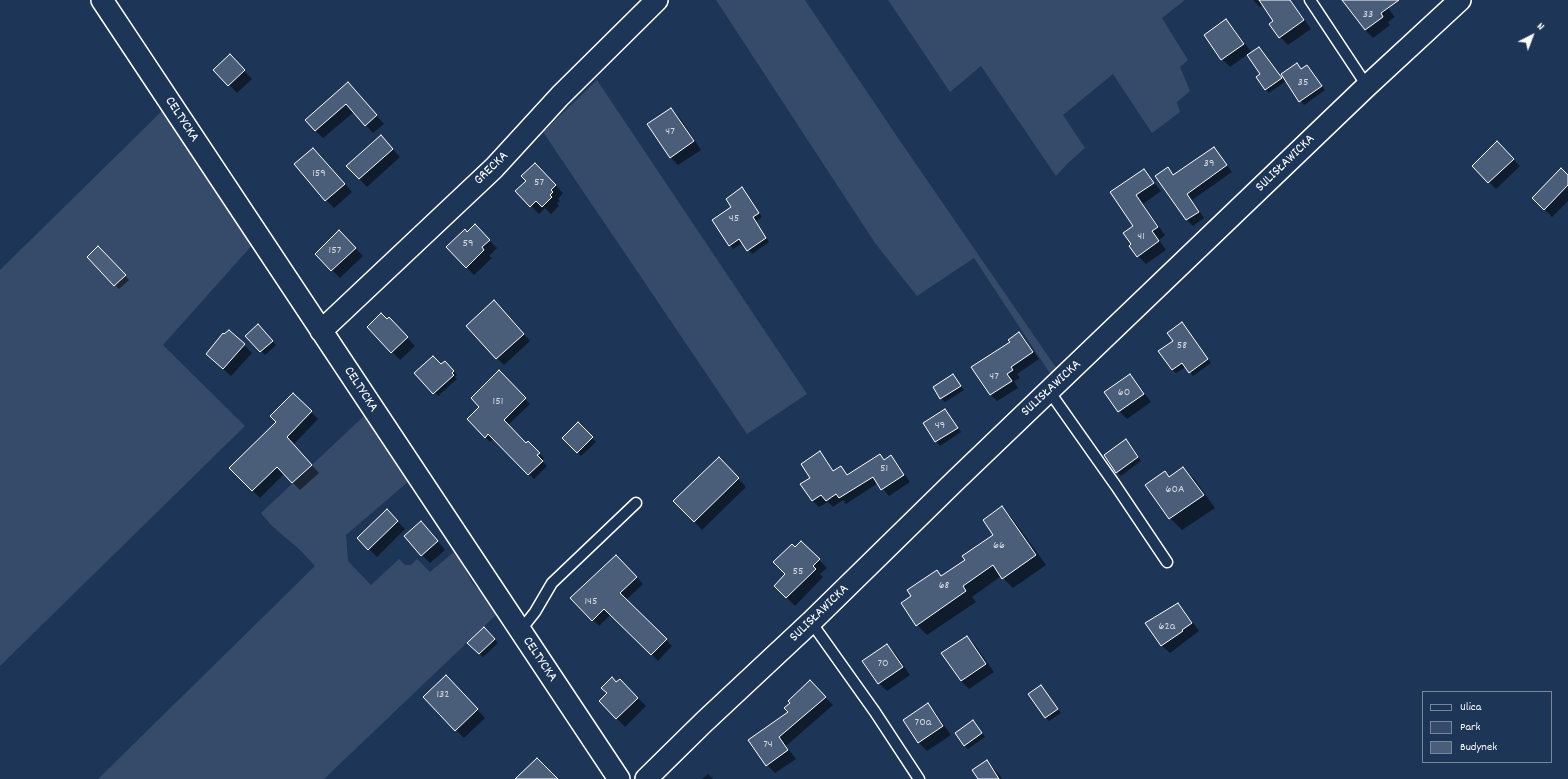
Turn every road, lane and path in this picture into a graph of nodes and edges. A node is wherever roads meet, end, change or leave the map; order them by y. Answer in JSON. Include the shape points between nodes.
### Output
{"nodes":[{"id":1,"x":102,"y":0,"type":"edge"},
{"id":2,"x":657,"y":0,"type":"edge"},
{"id":3,"x":1310,"y":0,"type":"edge"},
{"id":4,"x":1460,"y":0,"type":"edge"},
{"id":5,"x":1367,"y":86,"type":"junction"},
{"id":6,"x":321,"y":331,"type":"junction"},
{"id":7,"x":1049,"y":391,"type":"junction"},
{"id":8,"x":636,"y":503,"type":"dead end"},
{"id":9,"x":1167,"y":562,"type":"dead end"},
{"id":10,"x":811,"y":622,"type":"junction"},
{"id":11,"x":520,"y":631,"type":"junction"},
{"id":12,"x":619,"y":779,"type":"edge"},
{"id":13,"x":646,"y":779,"type":"edge"},
{"id":14,"x":919,"y":779,"type":"edge"}],
"edges":[{"from":1,"to":6,"type":"street","name":"CELTYCKA"},
{"from":2,"to":6,"type":"street","name":"GRECKA","via":[[560,96],[494,168]]},
{"from":3,"to":5,"type":"lane"},
{"from":4,"to":5,"type":"street","name":"SULISŁAWICKA"},
{"from":5,"to":7,"type":"street","name":"SULISŁAWICKA"},
{"from":6,"to":11,"type":"street","name":"CELTYCKA"},
{"from":7,"to":9,"type":"lane"},
{"from":7,"to":10,"type":"street","name":"SULISŁAWICKA"},
{"from":8,"to":11,"type":"lane","via":[[552,583]]},
{"from":10,"to":13,"type":"street","name":"SULISŁAWICKA"},
{"from":10,"to":14,"type":"lane"},
{"from":11,"to":12,"type":"street","name":"CELTYCKA"}]}
